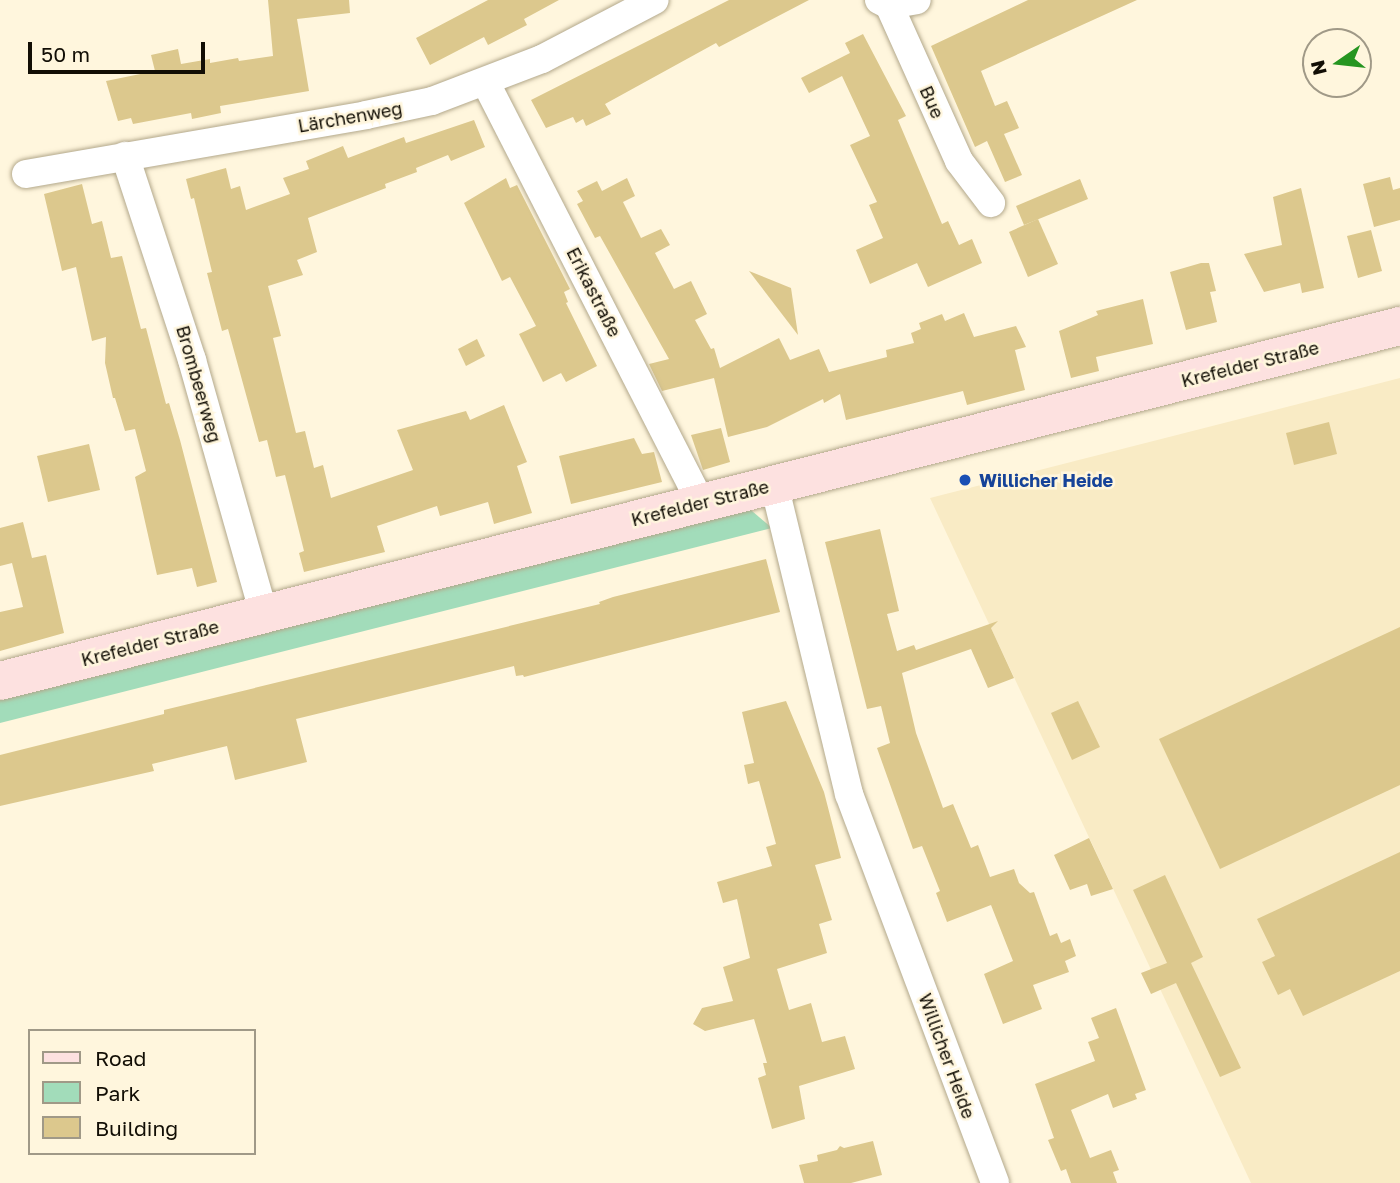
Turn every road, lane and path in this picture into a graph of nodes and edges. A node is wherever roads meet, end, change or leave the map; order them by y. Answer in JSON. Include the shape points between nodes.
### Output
{"nodes":[{"id":1,"x":655,"y":0,"type":"edge"},
{"id":2,"x":917,"y":0,"type":"edge"},
{"id":3,"x":884,"y":3,"type":"edge"},
{"id":4,"x":486,"y":83,"type":"junction"},
{"id":5,"x":125,"y":156,"type":"junction"},
{"id":6,"x":26,"y":174,"type":"dead end"},
{"id":7,"x":991,"y":203,"type":"dead end"},
{"id":8,"x":1400,"y":326,"type":"edge"},
{"id":9,"x":774,"y":484,"type":"junction"},
{"id":10,"x":701,"y":503,"type":"junction"},
{"id":11,"x":264,"y":614,"type":"junction"},
{"id":12,"x":0,"y":681,"type":"edge"},
{"id":13,"x":995,"y":1183,"type":"edge"}],
"edges":[{"from":1,"to":4,"type":"street","name":"Lärchenweg","via":[[569,47]]},
{"from":2,"to":3,"type":"street"},
{"from":3,"to":7,"type":"street","name":"Bue","via":[[958,161]]},
{"from":4,"to":5,"type":"street","name":"Lärchenweg","via":[[400,109]]},
{"from":4,"to":10,"type":"street","name":"Erikastraße"},
{"from":5,"to":6,"type":"street","name":"Lärchenweg"},
{"from":5,"to":11,"type":"street","name":"Brombeerweg","via":[[192,360]]},
{"from":8,"to":9,"type":"main road","name":"Krefelder Straße"},
{"from":9,"to":10,"type":"main road","name":"Krefelder Straße"},
{"from":9,"to":13,"type":"street","name":"Willicher Heide","via":[[849,794]]},
{"from":10,"to":11,"type":"main road","name":"Krefelder Straße"},
{"from":11,"to":12,"type":"main road","name":"Krefelder Straße"}]}
